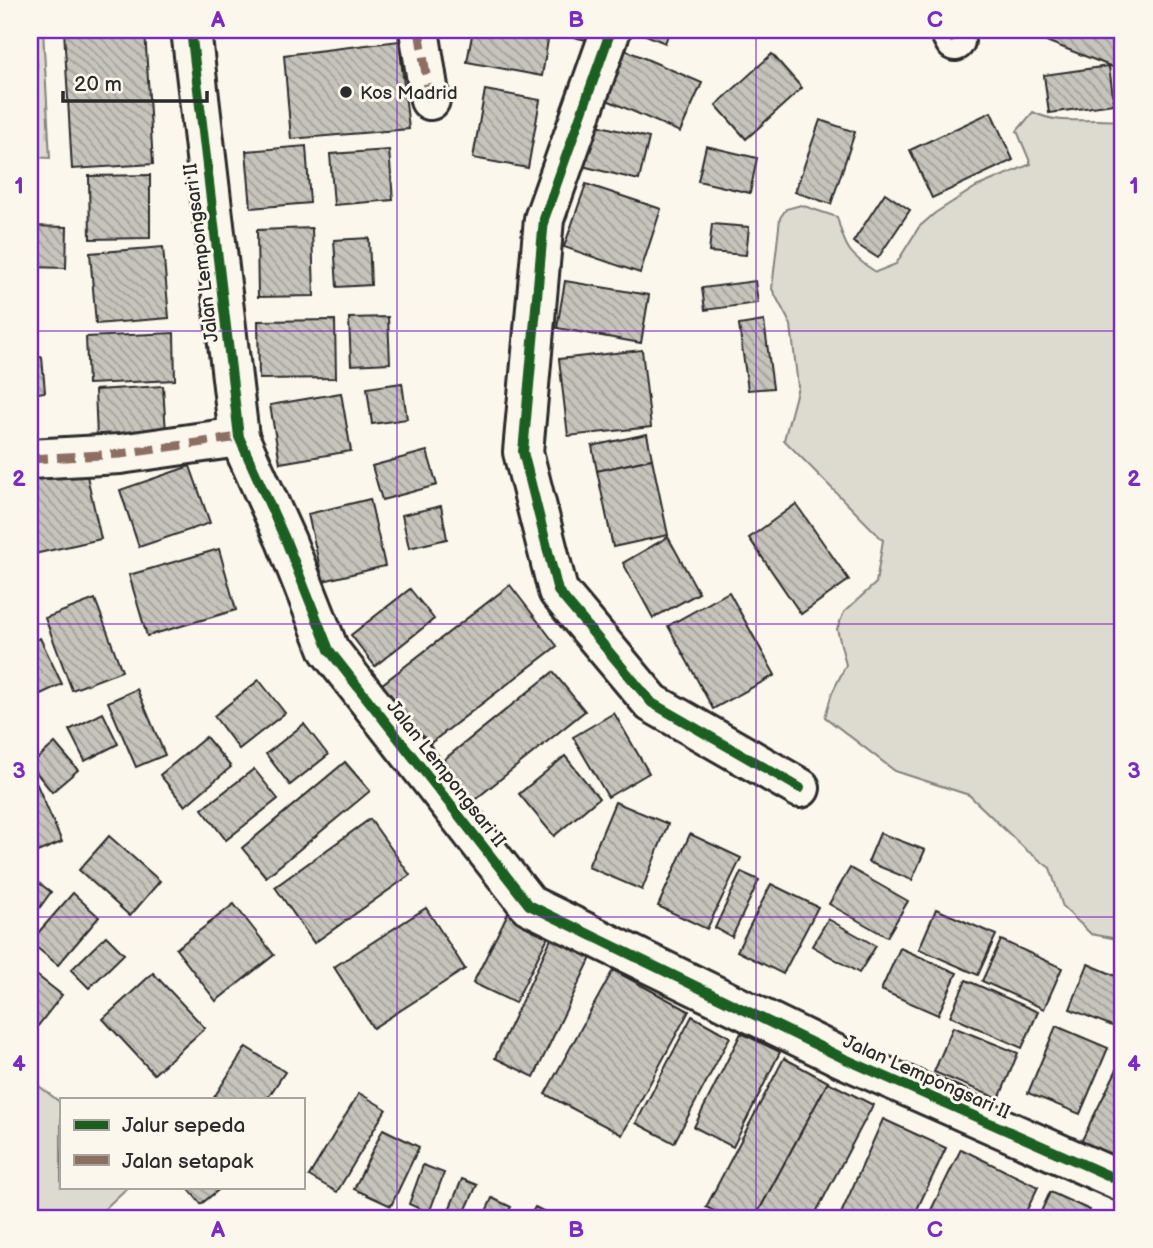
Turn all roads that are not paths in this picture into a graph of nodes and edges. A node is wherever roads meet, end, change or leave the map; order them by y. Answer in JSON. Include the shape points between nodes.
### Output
{"nodes":[{"id":1,"x":191,"y":30,"type":"edge"},
{"id":2,"x":419,"y":30,"type":"edge"},
{"id":3,"x":611,"y":30,"type":"edge"},
{"id":4,"x":430,"y":100,"type":"dead end"},
{"id":5,"x":239,"y":438,"type":"junction"},
{"id":6,"x":30,"y":459,"type":"edge"},
{"id":7,"x":800,"y":788,"type":"dead end"},
{"id":8,"x":1123,"y":1182,"type":"edge"}],
"edges":[{"from":1,"to":5,"type":"street","name":"Jalan Lempongsari II"},
{"from":2,"to":4,"type":"street"},
{"from":3,"to":7,"type":"street","via":[[544,219],[523,452],[529,477],[558,591],[652,703]]},
{"from":5,"to":6,"type":"street","via":[[120,454]]},
{"from":5,"to":8,"type":"street","name":"Jalan Lempongsari II","via":[[329,650],[529,905],[843,1058]]}]}
